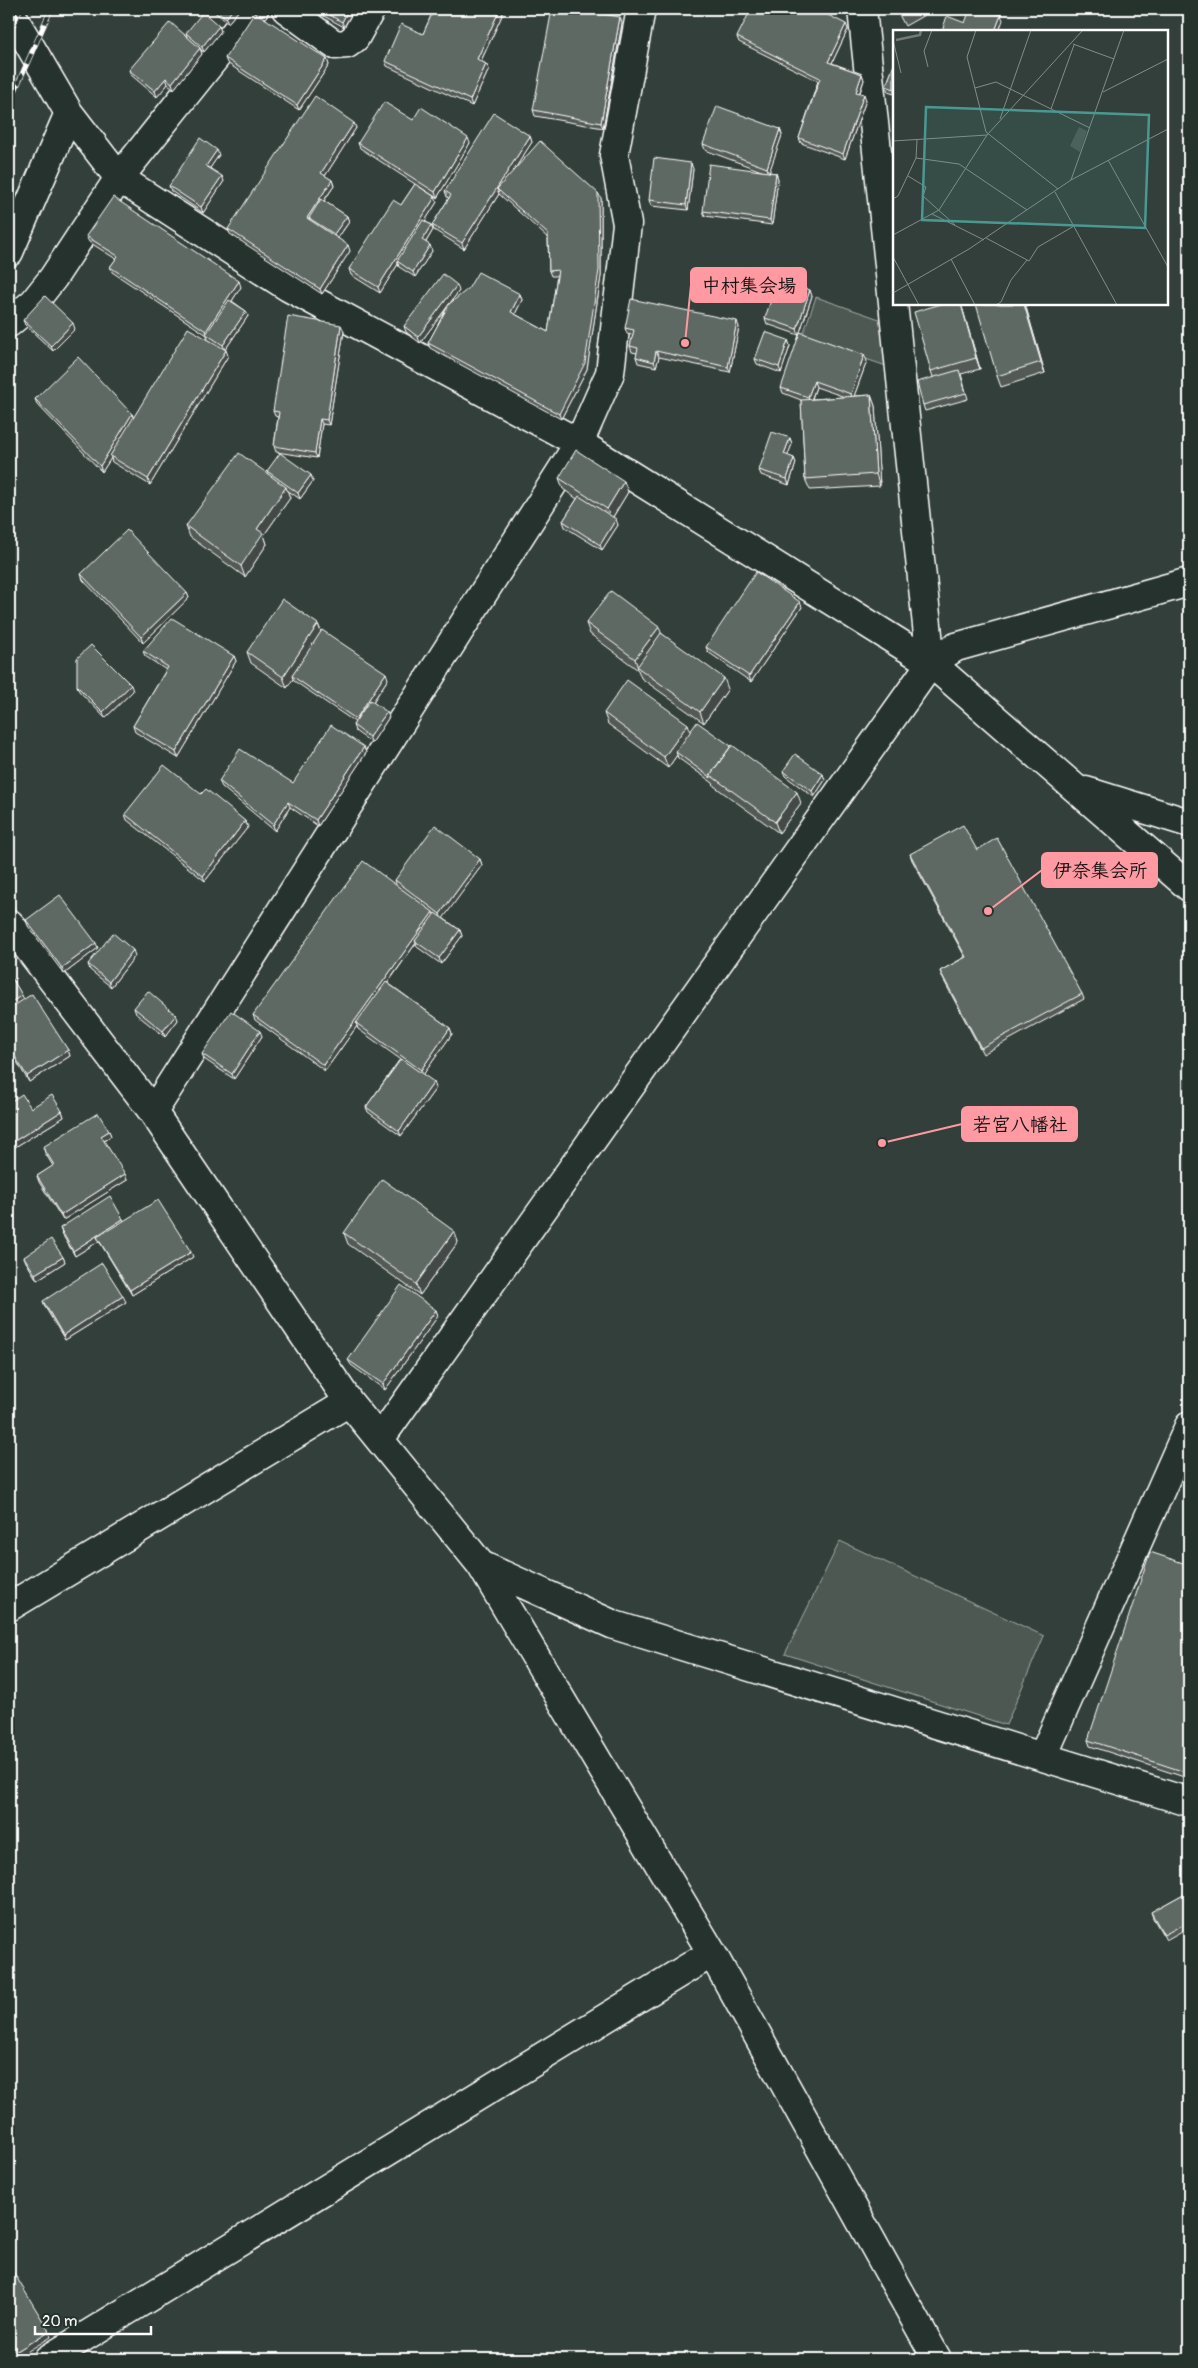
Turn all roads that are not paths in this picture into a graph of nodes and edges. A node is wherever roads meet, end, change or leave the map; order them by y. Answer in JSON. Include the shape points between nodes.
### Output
{"nodes":[{"id":1,"x":254,"y":9,"type":"edge"},
{"id":2,"x":286,"y":9,"type":"edge"},
{"id":3,"x":370,"y":9,"type":"edge"},
{"id":4,"x":641,"y":9,"type":"edge"},
{"id":5,"x":862,"y":9,"type":"edge"},
{"id":6,"x":9,"y":10,"type":"edge"},
{"id":7,"x":69,"y":113,"type":"junction"},
{"id":8,"x":119,"y":178,"type":"junction"},
{"id":9,"x":9,"y":252,"type":"edge"},
{"id":10,"x":893,"y":303,"type":"edge"},
{"id":11,"x":893,"y":305,"type":"edge"},
{"id":12,"x":9,"y":323,"type":"edge"},
{"id":13,"x":579,"y":443,"type":"junction"},
{"id":14,"x":1189,"y":582,"type":"edge"},
{"id":15,"x":931,"y":663,"type":"junction"},
{"id":16,"x":1075,"y":788,"type":"junction"},
{"id":17,"x":1189,"y":824,"type":"edge"},
{"id":18,"x":1189,"y":887,"type":"edge"},
{"id":19,"x":9,"y":923,"type":"edge"},
{"id":20,"x":153,"y":1112,"type":"junction"},
{"id":21,"x":348,"y":1402,"type":"junction"},
{"id":22,"x":1189,"y":1426,"type":"edge"},
{"id":23,"x":380,"y":1440,"type":"junction"},
{"id":24,"x":480,"y":1565,"type":"junction"},
{"id":25,"x":9,"y":1607,"type":"edge"},
{"id":26,"x":1043,"y":1756,"type":"junction"},
{"id":27,"x":1189,"y":1802,"type":"edge"},
{"id":28,"x":712,"y":1953,"type":"junction"},
{"id":29,"x":48,"y":2359,"type":"edge"},
{"id":30,"x":937,"y":2359,"type":"edge"}],
"edges":[{"from":1,"to":8,"type":"street"},
{"from":2,"to":3,"type":"street","via":[[336,45],[347,44],[355,38]]},
{"from":4,"to":13,"type":"street","via":[[614,155],[627,224],[610,373]]},
{"from":5,"to":10,"type":"street"},
{"from":6,"to":7,"type":"street"},
{"from":7,"to":8,"type":"street"},
{"from":7,"to":9,"type":"street"},
{"from":8,"to":12,"type":"street","via":[[53,278],[34,302]]},
{"from":8,"to":13,"type":"street","via":[[288,287]]},
{"from":11,"to":15,"type":"street"},
{"from":13,"to":15,"type":"street"},
{"from":13,"to":20,"type":"street"},
{"from":14,"to":15,"type":"street","via":[[956,647]]},
{"from":15,"to":16,"type":"street"},
{"from":15,"to":23,"type":"street"},
{"from":16,"to":17,"type":"street"},
{"from":16,"to":18,"type":"street"},
{"from":19,"to":20,"type":"street"},
{"from":20,"to":21,"type":"street"},
{"from":21,"to":23,"type":"street"},
{"from":21,"to":25,"type":"street"},
{"from":22,"to":26,"type":"street"},
{"from":23,"to":24,"type":"street"},
{"from":24,"to":26,"type":"street","via":[[614,1625]]},
{"from":24,"to":28,"type":"street"},
{"from":26,"to":27,"type":"street"},
{"from":28,"to":29,"type":"street"},
{"from":28,"to":30,"type":"street"}]}
